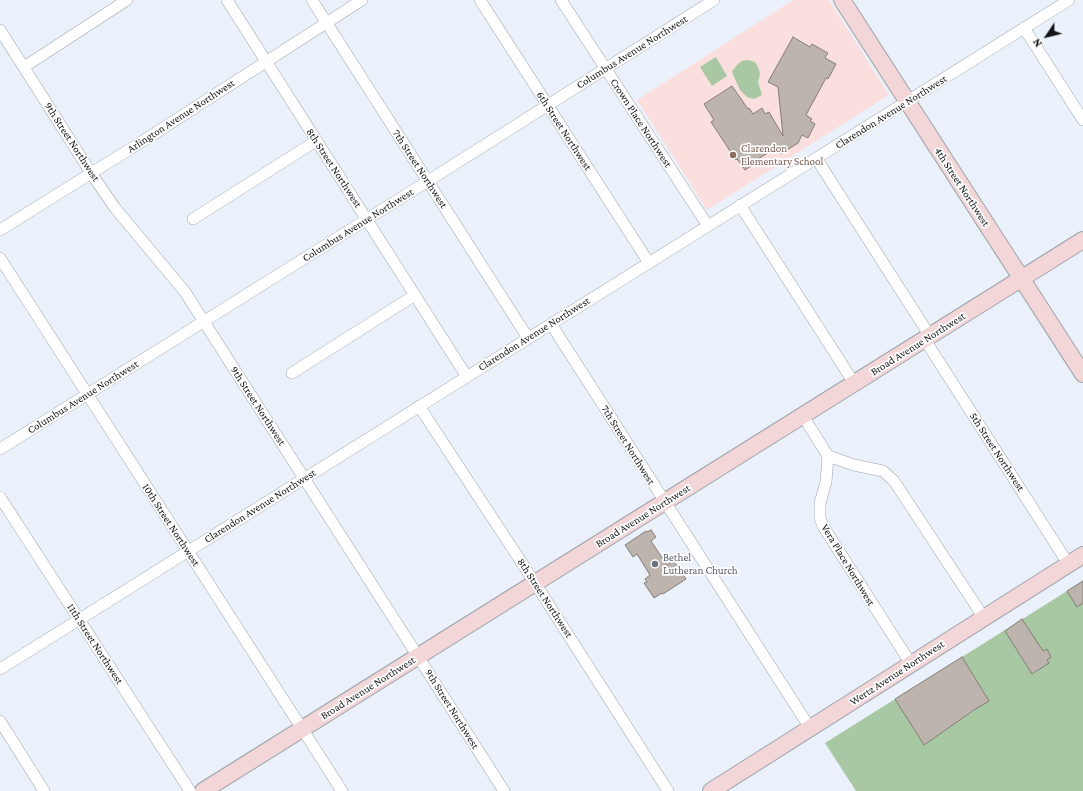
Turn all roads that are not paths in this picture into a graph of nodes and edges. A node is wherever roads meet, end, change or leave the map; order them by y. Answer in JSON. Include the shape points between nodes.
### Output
{"nodes":[{"id":1,"x":127,"y":0,"type":"edge"},
{"id":2,"x":227,"y":0,"type":"edge"},
{"id":3,"x":312,"y":0,"type":"edge"},
{"id":4,"x":362,"y":0,"type":"edge"},
{"id":5,"x":480,"y":0,"type":"edge"},
{"id":6,"x":714,"y":0,"type":"edge"},
{"id":7,"x":842,"y":0,"type":"edge"},
{"id":8,"x":1069,"y":0,"type":"edge"},
{"id":9,"x":565,"y":1,"type":"edge"},
{"id":10,"x":326,"y":22,"type":"junction"},
{"id":11,"x":1024,"y":28,"type":"junction"},
{"id":12,"x":0,"y":30,"type":"edge"},
{"id":13,"x":266,"y":62,"type":"junction"},
{"id":14,"x":24,"y":67,"type":"junction"},
{"id":15,"x":605,"y":69,"type":"junction"},
{"id":16,"x":907,"y":101,"type":"junction"},
{"id":17,"x":547,"y":105,"type":"junction"},
{"id":18,"x":1083,"y":120,"type":"edge"},
{"id":19,"x":316,"y":141,"type":"junction"},
{"id":20,"x":816,"y":158,"type":"junction"},
{"id":21,"x":91,"y":173,"type":"junction"},
{"id":22,"x":428,"y":181,"type":"junction"},
{"id":23,"x":740,"y":206,"type":"junction"},
{"id":24,"x":193,"y":218,"type":"dead end"},
{"id":25,"x":367,"y":219,"type":"junction"},
{"id":26,"x":708,"y":226,"type":"junction"},
{"id":27,"x":0,"y":230,"type":"edge"},
{"id":28,"x":1083,"y":240,"type":"edge"},
{"id":29,"x":0,"y":258,"type":"edge"},
{"id":30,"x":649,"y":263,"type":"junction"},
{"id":31,"x":1022,"y":278,"type":"junction"},
{"id":32,"x":416,"y":295,"type":"junction"},
{"id":33,"x":203,"y":321,"type":"junction"},
{"id":34,"x":551,"y":324,"type":"junction"},
{"id":35,"x":528,"y":338,"type":"junction"},
{"id":36,"x":927,"y":338,"type":"junction"},
{"id":37,"x":292,"y":373,"type":"dead end"},
{"id":38,"x":1083,"y":374,"type":"edge"},
{"id":39,"x":467,"y":377,"type":"junction"},
{"id":40,"x":854,"y":383,"type":"junction"},
{"id":41,"x":87,"y":394,"type":"junction"},
{"id":42,"x":419,"y":406,"type":"junction"},
{"id":43,"x":803,"y":416,"type":"junction"},
{"id":44,"x":0,"y":449,"type":"edge"},
{"id":45,"x":828,"y":456,"type":"junction"},
{"id":46,"x":304,"y":478,"type":"junction"},
{"id":47,"x":0,"y":497,"type":"edge"},
{"id":48,"x":664,"y":503,"type":"junction"},
{"id":49,"x":188,"y":551,"type":"junction"},
{"id":50,"x":1083,"y":555,"type":"edge"},
{"id":51,"x":1068,"y":565,"type":"junction"},
{"id":52,"x":535,"y":583,"type":"junction"},
{"id":53,"x":984,"y":618,"type":"junction"},
{"id":54,"x":79,"y":620,"type":"junction"},
{"id":55,"x":418,"y":656,"type":"junction"},
{"id":56,"x":911,"y":664,"type":"junction"},
{"id":57,"x":0,"y":669,"type":"edge"},
{"id":58,"x":0,"y":721,"type":"edge"},
{"id":59,"x":810,"y":728,"type":"junction"},
{"id":60,"x":302,"y":729,"type":"junction"},
{"id":61,"x":44,"y":791,"type":"edge"},
{"id":62,"x":190,"y":791,"type":"edge"},
{"id":63,"x":203,"y":791,"type":"edge"},
{"id":64,"x":342,"y":791,"type":"edge"},
{"id":65,"x":504,"y":791,"type":"edge"},
{"id":66,"x":668,"y":791,"type":"edge"},
{"id":67,"x":710,"y":791,"type":"edge"}],
"edges":[{"from":1,"to":14,"type":"street"},
{"from":2,"to":13,"type":"street","name":"8th Street Northwest"},
{"from":3,"to":10,"type":"street","name":"7th Street Northwest"},
{"from":4,"to":10,"type":"street","name":"Arlington Avenue Northwest"},
{"from":5,"to":17,"type":"street","name":"6th Street Northwest"},
{"from":6,"to":15,"type":"street","name":"Columbus Avenue Northwest"},
{"from":7,"to":16,"type":"street","name":"4th Street Northwest"},
{"from":8,"to":11,"type":"street","name":"Clarendon Avenue Northwest"},
{"from":9,"to":15,"type":"street","name":"Crown Place Northwest"},
{"from":10,"to":13,"type":"street","name":"Arlington Avenue Northwest"},
{"from":10,"to":22,"type":"street","name":"7th Street Northwest"},
{"from":11,"to":16,"type":"street","name":"Clarendon Avenue Northwest"},
{"from":11,"to":18,"type":"street"},
{"from":12,"to":14,"type":"street","name":"9th Street Northwest"},
{"from":13,"to":19,"type":"street","name":"8th Street Northwest"},
{"from":13,"to":21,"type":"street","name":"Arlington Avenue Northwest"},
{"from":14,"to":21,"type":"street","name":"9th Street Northwest"},
{"from":15,"to":17,"type":"street","name":"Columbus Avenue Northwest"},
{"from":15,"to":26,"type":"street","name":"Crown Place Northwest"},
{"from":16,"to":20,"type":"street","name":"Clarendon Avenue Northwest"},
{"from":16,"to":31,"type":"street","name":"4th Street Northwest"},
{"from":17,"to":22,"type":"street","name":"Columbus Avenue Northwest"},
{"from":17,"to":30,"type":"street","name":"6th Street Northwest"},
{"from":19,"to":24,"type":"street"},
{"from":19,"to":25,"type":"street","name":"8th Street Northwest"},
{"from":20,"to":23,"type":"street","name":"Clarendon Avenue Northwest"},
{"from":20,"to":36,"type":"street","name":"5th Street Northwest"},
{"from":21,"to":27,"type":"street","name":"Arlington Avenue Northwest"},
{"from":21,"to":33,"type":"street","name":"9th Street Northwest","via":[[115,208],[185,292]]},
{"from":22,"to":25,"type":"street","name":"Columbus Avenue Northwest"},
{"from":22,"to":35,"type":"street","name":"7th Street Northwest"},
{"from":23,"to":26,"type":"street","name":"Clarendon Avenue Northwest"},
{"from":23,"to":40,"type":"street"},
{"from":25,"to":32,"type":"street","name":"8th Street Northwest"},
{"from":25,"to":33,"type":"street","name":"Columbus Avenue Northwest"},
{"from":26,"to":30,"type":"street","name":"Clarendon Avenue Northwest"},
{"from":28,"to":31,"type":"street","name":"Broad Avenue Northwest"},
{"from":29,"to":41,"type":"street","name":"10th Street Northwest"},
{"from":30,"to":34,"type":"street","name":"Clarendon Avenue Northwest"},
{"from":31,"to":36,"type":"street","name":"Broad Avenue Northwest"},
{"from":31,"to":38,"type":"street","name":"4th Street Northwest"},
{"from":32,"to":37,"type":"street"},
{"from":32,"to":39,"type":"street","name":"8th Street Northwest"},
{"from":33,"to":41,"type":"street","name":"Columbus Avenue Northwest"},
{"from":33,"to":46,"type":"street","name":"9th Street Northwest"},
{"from":34,"to":35,"type":"street","name":"Clarendon Avenue Northwest"},
{"from":34,"to":48,"type":"street","name":"7th Street Northwest"},
{"from":35,"to":39,"type":"street","name":"Clarendon Avenue Northwest"},
{"from":36,"to":40,"type":"street","name":"Broad Avenue Northwest"},
{"from":36,"to":51,"type":"street","name":"5th Street Northwest"},
{"from":39,"to":42,"type":"street","name":"Clarendon Avenue Northwest"},
{"from":40,"to":43,"type":"street","name":"Broad Avenue Northwest"},
{"from":41,"to":44,"type":"street","name":"Columbus Avenue Northwest"},
{"from":41,"to":49,"type":"street","name":"10th Street Northwest"},
{"from":42,"to":46,"type":"street","name":"Clarendon Avenue Northwest"},
{"from":42,"to":52,"type":"street","name":"8th Street Northwest"},
{"from":43,"to":45,"type":"street"},
{"from":43,"to":48,"type":"street","name":"Broad Avenue Northwest"},
{"from":45,"to":53,"type":"street","via":[[882,471],[894,480]]},
{"from":45,"to":56,"type":"street","name":"Vera Place Northwest","via":[[826,482],[820,503],[823,526]]},
{"from":46,"to":49,"type":"street","name":"Clarendon Avenue Northwest"},
{"from":46,"to":55,"type":"street","name":"9th Street Northwest"},
{"from":47,"to":54,"type":"street","name":"11th Street Northwest"},
{"from":48,"to":52,"type":"street","name":"Broad Avenue Northwest"},
{"from":48,"to":59,"type":"street","name":"7th Street Northwest"},
{"from":49,"to":54,"type":"street","name":"Clarendon Avenue Northwest"},
{"from":49,"to":60,"type":"street","name":"10th Street Northwest"},
{"from":50,"to":51,"type":"street","name":"Wertz Avenue Northwest"},
{"from":51,"to":53,"type":"street","name":"Wertz Avenue Northwest"},
{"from":52,"to":55,"type":"street","name":"Broad Avenue Northwest"},
{"from":52,"to":66,"type":"street","name":"8th Street Northwest"},
{"from":53,"to":56,"type":"street","name":"Wertz Avenue Northwest"},
{"from":54,"to":57,"type":"street","name":"Clarendon Avenue Northwest"},
{"from":54,"to":62,"type":"street","name":"11th Street Northwest"},
{"from":55,"to":60,"type":"street","name":"Broad Avenue Northwest"},
{"from":55,"to":65,"type":"street","name":"9th Street Northwest"},
{"from":56,"to":59,"type":"street","name":"Wertz Avenue Northwest"},
{"from":58,"to":61,"type":"street"},
{"from":59,"to":67,"type":"street","name":"Wertz Avenue Northwest"},
{"from":60,"to":63,"type":"street","name":"Broad Avenue Northwest"},
{"from":60,"to":64,"type":"street","name":"10th Street Northwest"}]}
